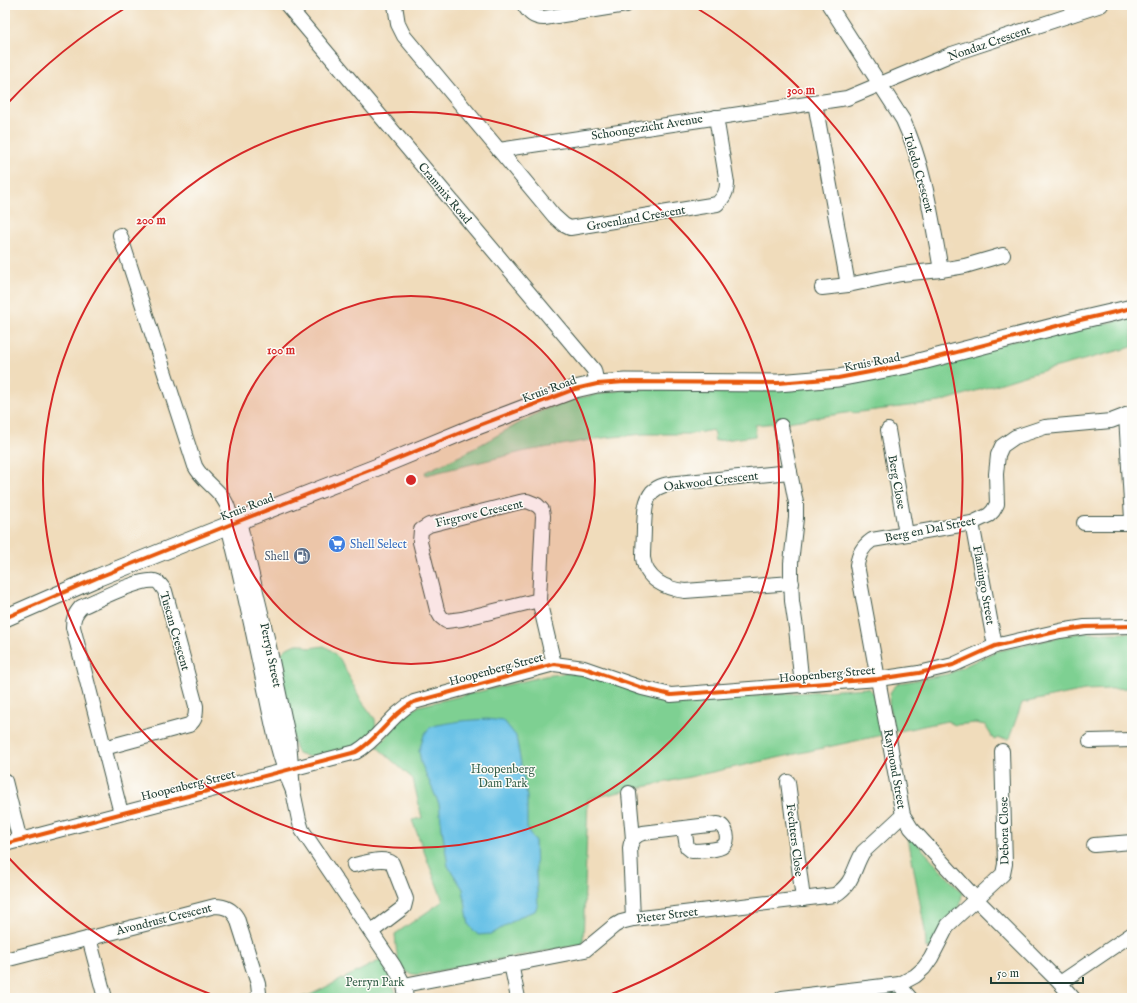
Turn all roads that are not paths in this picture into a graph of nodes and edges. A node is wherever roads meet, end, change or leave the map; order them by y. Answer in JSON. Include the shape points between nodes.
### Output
{"nodes":[{"id":1,"x":287,"y":5,"type":"edge"},
{"id":2,"x":395,"y":5,"type":"edge"},
{"id":3,"x":524,"y":5,"type":"edge"},
{"id":4,"x":626,"y":5,"type":"edge"},
{"id":5,"x":829,"y":5,"type":"edge"},
{"id":6,"x":1101,"y":5,"type":"edge"},
{"id":7,"x":879,"y":84,"type":"junction"},
{"id":8,"x":815,"y":103,"type":"junction"},
{"id":9,"x":716,"y":116,"type":"junction"},
{"id":10,"x":499,"y":150,"type":"junction"},
{"id":11,"x":120,"y":235,"type":"dead end"},
{"id":12,"x":1003,"y":255,"type":"dead end"},
{"id":13,"x":941,"y":270,"type":"junction"},
{"id":14,"x":848,"y":285,"type":"junction"},
{"id":15,"x":822,"y":288,"type":"dead end"},
{"id":16,"x":1132,"y":308,"type":"edge"},
{"id":17,"x":597,"y":384,"type":"junction"},
{"id":18,"x":1129,"y":414,"type":"edge"},
{"id":19,"x":780,"y":426,"type":"dead end"},
{"id":20,"x":888,"y":430,"type":"dead end"},
{"id":21,"x":790,"y":472,"type":"junction"},
{"id":22,"x":1132,"y":519,"type":"edge"},
{"id":23,"x":232,"y":520,"type":"junction"},
{"id":24,"x":972,"y":523,"type":"junction"},
{"id":25,"x":1084,"y":523,"type":"dead end"},
{"id":26,"x":1132,"y":523,"type":"edge"},
{"id":27,"x":906,"y":534,"type":"junction"},
{"id":28,"x":862,"y":548,"type":"joint"},
{"id":29,"x":792,"y":583,"type":"junction"},
{"id":30,"x":539,"y":600,"type":"junction"},
{"id":31,"x":5,"y":618,"type":"edge"},
{"id":32,"x":1132,"y":626,"type":"edge"},
{"id":33,"x":995,"y":646,"type":"junction"},
{"id":34,"x":554,"y":664,"type":"junction"},
{"id":35,"x":878,"y":679,"type":"junction"},
{"id":36,"x":802,"y":686,"type":"junction"},
{"id":37,"x":1132,"y":740,"type":"edge"},
{"id":38,"x":1090,"y":741,"type":"dead end"},
{"id":39,"x":104,"y":748,"type":"junction"},
{"id":40,"x":1002,"y":751,"type":"dead end"},
{"id":41,"x":288,"y":770,"type":"junction"},
{"id":42,"x":5,"y":781,"type":"edge"},
{"id":43,"x":788,"y":782,"type":"dead end"},
{"id":44,"x":629,"y":793,"type":"dead end"},
{"id":45,"x":121,"y":813,"type":"junction"},
{"id":46,"x":903,"y":815,"type":"junction"},
{"id":47,"x":684,"y":828,"type":"dead end"},
{"id":48,"x":633,"y":839,"type":"junction"},
{"id":49,"x":20,"y":841,"type":"junction"},
{"id":50,"x":1132,"y":842,"type":"edge"},
{"id":51,"x":5,"y":844,"type":"edge"},
{"id":52,"x":1094,"y":845,"type":"dead end"},
{"id":53,"x":354,"y":865,"type":"dead end"},
{"id":54,"x":803,"y":899,"type":"junction"},
{"id":55,"x":976,"y":899,"type":"junction"},
{"id":56,"x":633,"y":919,"type":"junction"},
{"id":57,"x":371,"y":932,"type":"junction"},
{"id":58,"x":1132,"y":934,"type":"edge"},
{"id":59,"x":89,"y":938,"type":"junction"},
{"id":60,"x":5,"y":960,"type":"edge"},
{"id":61,"x":511,"y":964,"type":"junction"},
{"id":62,"x":1060,"y":983,"type":"junction"},
{"id":63,"x":900,"y":984,"type":"junction"},
{"id":64,"x":405,"y":991,"type":"edge"},
{"id":65,"x":105,"y":998,"type":"edge"},
{"id":66,"x":257,"y":998,"type":"edge"},
{"id":67,"x":518,"y":998,"type":"edge"},
{"id":68,"x":782,"y":998,"type":"edge"},
{"id":69,"x":910,"y":998,"type":"edge"},
{"id":70,"x":1073,"y":998,"type":"edge"}],
"edges":[{"from":1,"to":17,"type":"street","name":"Crammix Road","via":[[594,370]]},
{"from":2,"to":10,"type":"street","via":[[398,24],[404,36]]},
{"from":3,"to":4,"type":"street","via":[[532,15],[544,18]]},
{"from":5,"to":7,"type":"street"},
{"from":6,"to":7,"type":"street","name":"Nondaz Crescent","via":[[952,54]]},
{"from":7,"to":8,"type":"street","name":"Schoongezicht Avenue","via":[[847,98]]},
{"from":7,"to":13,"type":"street","name":"Toledo Crescent","via":[[910,134],[921,171]]},
{"from":8,"to":9,"type":"street","name":"Schoongezicht Avenue"},
{"from":8,"to":14,"type":"street"},
{"from":9,"to":10,"type":"street","name":"Schoongezicht Avenue"},
{"from":9,"to":10,"type":"street","name":"Groenland Crescent","via":[[727,182],[727,191],[717,204],[581,227],[570,228],[554,216]]},
{"from":11,"to":23,"type":"street","name":"Perryn Street","via":[[195,466],[220,494]]},
{"from":12,"to":13,"type":"street"},
{"from":13,"to":14,"type":"street","via":[[901,274]]},
{"from":14,"to":15,"type":"street"},
{"from":16,"to":17,"type":"street","name":"Kruis Road","via":[[907,365],[838,378],[778,383]]},
{"from":17,"to":23,"type":"street","name":"Kruis Road","via":[[575,389]]},
{"from":18,"to":22,"type":"street","name":"Berg en Dal Street"},
{"from":18,"to":24,"type":"street","name":"Berg en Dal Street","via":[[1111,421],[1045,427],[1007,441],[998,455],[997,504],[988,515]]},
{"from":19,"to":21,"type":"street"},
{"from":20,"to":27,"type":"street","name":"Berg Close"},
{"from":21,"to":29,"type":"street","via":[[796,503],[791,562]]},
{"from":21,"to":29,"type":"street","name":"Oakwood Crescent","via":[[665,484],[658,487],[648,498],[645,508],[644,558],[646,567],[656,582],[676,590]]},
{"from":23,"to":31,"type":"street","name":"Kruis Road"},
{"from":23,"to":41,"type":"street","name":"Perryn Street","via":[[273,727]]},
{"from":24,"to":27,"type":"street","name":"Berg en Dal Street"},
{"from":24,"to":33,"type":"street","name":"Flamingo Street"},
{"from":25,"to":26,"type":"street"},
{"from":27,"to":28,"type":"street","name":"Berg en Dal Street","via":[[872,540]]},
{"from":28,"to":35,"type":"street","name":"Raymond Street","via":[[857,565]]},
{"from":29,"to":36,"type":"street"},
{"from":30,"to":30,"type":"street","name":"Firgrove Crescent","via":[[543,524],[542,510],[537,505],[527,501],[520,502],[428,524],[421,530],[420,542],[437,610],[446,621]]},
{"from":30,"to":34,"type":"street","name":"Firgrove Crescent"},
{"from":32,"to":33,"type":"street","name":"Hoopenberg Street","via":[[1085,627]]},
{"from":33,"to":35,"type":"street","name":"Hoopenberg Street","via":[[953,665]]},
{"from":34,"to":36,"type":"street","name":"Hoopenberg Street","via":[[584,668],[671,695]]},
{"from":34,"to":41,"type":"street","name":"Hoopenberg Street","via":[[414,702],[401,709],[369,744],[356,752]]},
{"from":35,"to":36,"type":"street","name":"Hoopenberg Street"},
{"from":35,"to":46,"type":"street","name":"Raymond Street"},
{"from":37,"to":38,"type":"street"},
{"from":39,"to":39,"type":"street","name":"Tuscan Crescent","via":[[73,619],[80,608],[138,583],[154,581],[161,584],[165,591],[196,706],[195,718],[189,725]]},
{"from":39,"to":45,"type":"street","name":"Tuscan Crescent"},
{"from":40,"to":55,"type":"street","name":"Debora Close","via":[[1005,870],[1001,878]]},
{"from":41,"to":45,"type":"street","name":"Hoopenberg Street"},
{"from":41,"to":57,"type":"street","name":"Perryn Street","via":[[302,830]]},
{"from":42,"to":49,"type":"street"},
{"from":43,"to":54,"type":"street","name":"Fechters Close"},
{"from":44,"to":48,"type":"street"},
{"from":45,"to":49,"type":"street","name":"Hoopenberg Street"},
{"from":46,"to":54,"type":"street","name":"Pieter Street","via":[[863,852],[848,884],[842,890],[835,895]]},
{"from":46,"to":55,"type":"street","name":"Raymond Street","via":[[911,828]]},
{"from":47,"to":48,"type":"street","via":[[643,833]]},
{"from":48,"to":56,"type":"street","via":[[630,848]]},
{"from":49,"to":51,"type":"street","name":"Hoopenberg Street"},
{"from":50,"to":52,"type":"street"},
{"from":53,"to":57,"type":"street","via":[[384,859],[390,861],[406,900],[404,907]]},
{"from":54,"to":56,"type":"street","name":"Pieter Street"},
{"from":55,"to":62,"type":"street","name":"Raymond Street"},
{"from":55,"to":63,"type":"street","name":"Debora Close","via":[[948,925],[924,968]]},
{"from":56,"to":61,"type":"street","name":"Pieter Street","via":[[614,926],[585,950]]},
{"from":57,"to":64,"type":"street","name":"Perryn Street","via":[[394,966]]},
{"from":58,"to":62,"type":"street"},
{"from":59,"to":60,"type":"street","name":"Avondrust Crescent"},
{"from":59,"to":65,"type":"street"},
{"from":59,"to":66,"type":"street","name":"Avondrust Crescent","via":[[221,906],[237,918],[258,984]]},
{"from":61,"to":64,"type":"street","name":"Pieter Street"},
{"from":61,"to":67,"type":"street"},
{"from":62,"to":70,"type":"street","name":"Raymond Street"},
{"from":63,"to":68,"type":"street"},
{"from":63,"to":69,"type":"street"}]}
